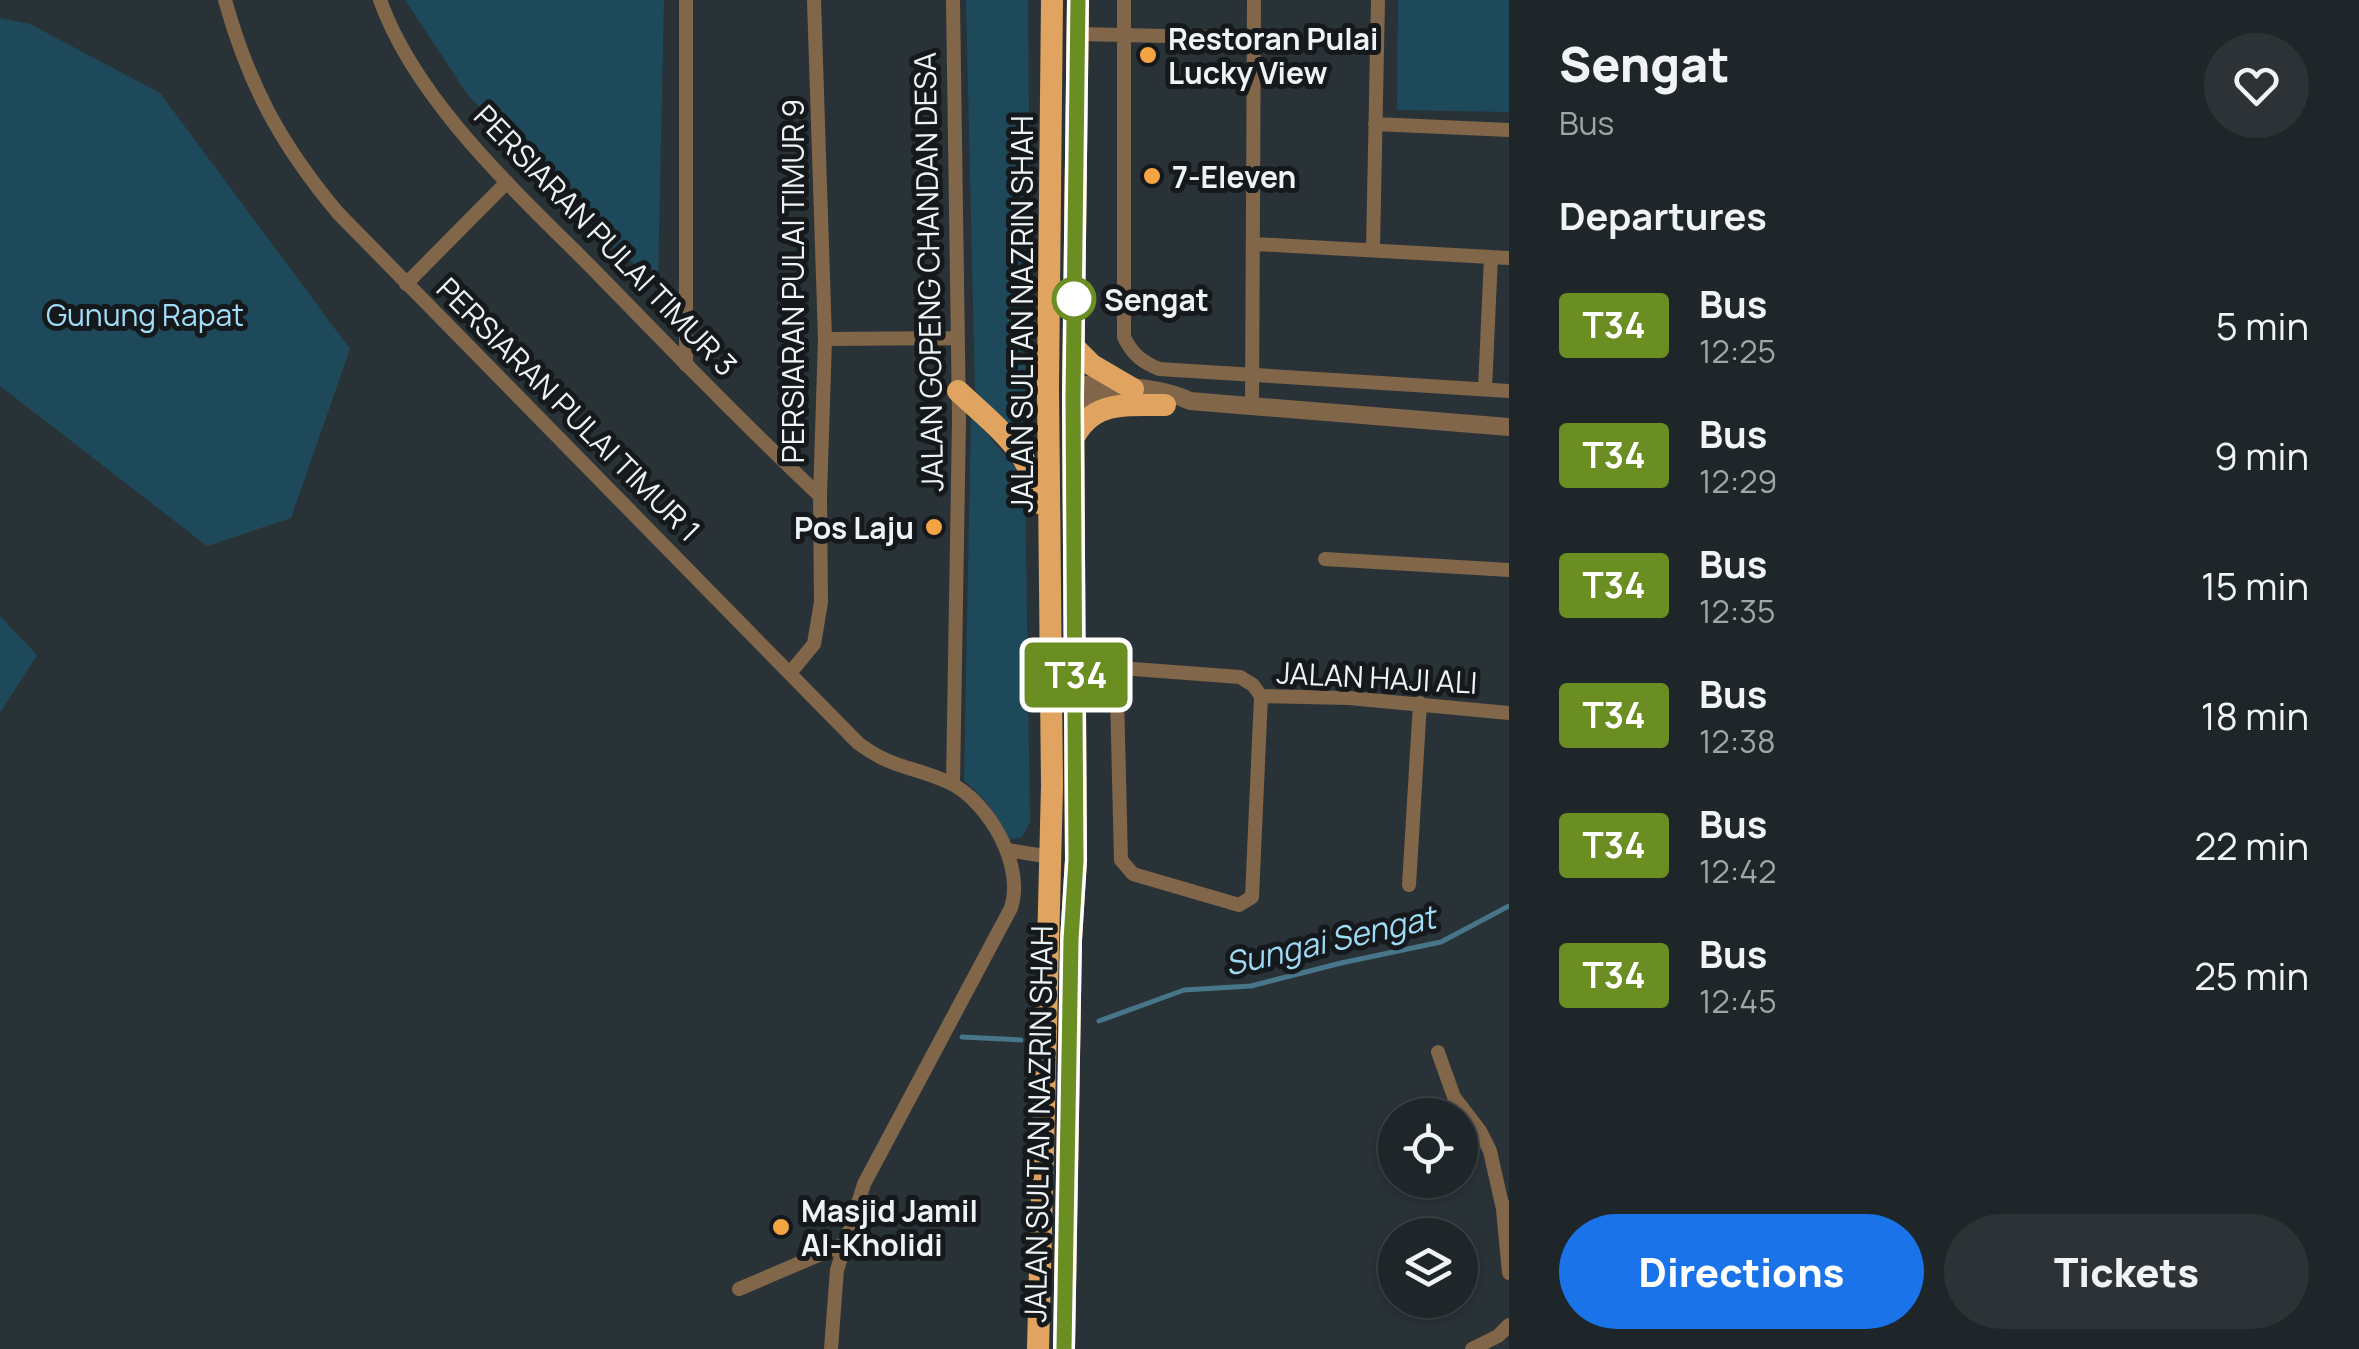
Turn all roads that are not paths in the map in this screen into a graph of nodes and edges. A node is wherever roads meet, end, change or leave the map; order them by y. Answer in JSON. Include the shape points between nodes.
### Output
{"nodes":[{"id":1,"x":225,"y":0,"type":"edge"},
{"id":2,"x":380,"y":0,"type":"edge"},
{"id":3,"x":686,"y":0,"type":"edge"},
{"id":4,"x":814,"y":0,"type":"edge"},
{"id":5,"x":953,"y":0,"type":"edge"},
{"id":6,"x":1052,"y":0,"type":"edge"},
{"id":7,"x":1078,"y":0,"type":"edge"},
{"id":8,"x":1124,"y":0,"type":"edge"},
{"id":9,"x":1254,"y":0,"type":"edge"},
{"id":10,"x":1378,"y":0,"type":"edge"},
{"id":11,"x":1078,"y":34,"type":"junction"},
{"id":12,"x":1123,"y":35,"type":"junction"},
{"id":13,"x":1254,"y":38,"type":"junction"},
{"id":14,"x":1376,"y":124,"type":"junction"},
{"id":15,"x":1509,"y":130,"type":"edge"},
{"id":16,"x":508,"y":182,"type":"junction"},
{"id":17,"x":1052,"y":186,"type":"junction"},
{"id":18,"x":1255,"y":244,"type":"junction"},
{"id":19,"x":1373,"y":250,"type":"junction"},
{"id":20,"x":1492,"y":257,"type":"junction"},
{"id":21,"x":1509,"y":258,"type":"edge"},
{"id":22,"x":406,"y":284,"type":"junction"},
{"id":23,"x":825,"y":338,"type":"junction"},
{"id":24,"x":958,"y":338,"type":"junction"},
{"id":25,"x":1074,"y":347,"type":"junction"},
{"id":26,"x":686,"y":364,"type":"junction"},
{"id":27,"x":1252,"y":376,"type":"junction"},
{"id":28,"x":1133,"y":388,"type":"junction"},
{"id":29,"x":1484,"y":388,"type":"junction"},
{"id":30,"x":958,"y":390,"type":"junction"},
{"id":31,"x":1070,"y":390,"type":"junction"},
{"id":32,"x":1509,"y":391,"type":"edge"},
{"id":33,"x":1190,"y":401,"type":"junction"},
{"id":34,"x":1165,"y":405,"type":"junction"},
{"id":35,"x":1252,"y":406,"type":"junction"},
{"id":36,"x":1509,"y":427,"type":"edge"},
{"id":37,"x":1073,"y":439,"type":"junction"},
{"id":38,"x":820,"y":496,"type":"junction"},
{"id":39,"x":1050,"y":550,"type":"junction"},
{"id":40,"x":1326,"y":559,"type":"dead end"},
{"id":41,"x":1509,"y":570,"type":"edge"},
{"id":42,"x":790,"y":673,"type":"junction"},
{"id":43,"x":1076,"y":674,"type":"junction"},
{"id":44,"x":1105,"y":680,"type":"junction"},
{"id":45,"x":1261,"y":696,"type":"junction"},
{"id":46,"x":1420,"y":703,"type":"junction"},
{"id":47,"x":1509,"y":713,"type":"edge"},
{"id":48,"x":1076,"y":776,"type":"junction"},
{"id":49,"x":953,"y":784,"type":"junction"},
{"id":50,"x":1008,"y":850,"type":"junction"},
{"id":51,"x":1050,"y":857,"type":"junction"},
{"id":52,"x":1408,"y":885,"type":"dead end"},
{"id":53,"x":1071,"y":940,"type":"junction"},
{"id":54,"x":1438,"y":1052,"type":"dead end"},
{"id":55,"x":1506,"y":1208,"type":"edge"},
{"id":56,"x":842,"y":1246,"type":"junction"},
{"id":57,"x":1509,"y":1274,"type":"edge"},
{"id":58,"x":739,"y":1289,"type":"dead end"},
{"id":59,"x":1509,"y":1325,"type":"edge"},
{"id":60,"x":831,"y":1349,"type":"edge"},
{"id":61,"x":1038,"y":1349,"type":"edge"},
{"id":62,"x":1064,"y":1349,"type":"edge"},
{"id":63,"x":1472,"y":1349,"type":"edge"}],
"edges":[{"from":1,"to":22,"type":"street","name":"PERSIARAN PULAI TIMUR 1","via":[[256,91],[299,166]]},
{"from":2,"to":16,"type":"street","name":"PERSIARAN PULAI TIMUR 3","via":[[446,113]]},
{"from":3,"to":26,"type":"street"},
{"from":4,"to":23,"type":"street","name":"PERSIARAN PULAI TIMUR 9"},
{"from":5,"to":24,"type":"street","name":"JALAN GOPENG CHANDAN DESA"},
{"from":6,"to":17,"type":"highway","name":"JALAN SULTAN NAZRIN SHAH"},
{"from":7,"to":11,"type":"highway","name":"JALAN SULTAN NAZRIN SHAH"},
{"from":8,"to":12,"type":"street"},
{"from":9,"to":13,"type":"street"},
{"from":10,"to":14,"type":"street"},
{"from":11,"to":12,"type":"street"},
{"from":11,"to":25,"type":"highway","name":"JALAN SULTAN NAZRIN SHAH"},
{"from":12,"to":13,"type":"street"},
{"from":12,"to":27,"type":"street","via":[[1124,337],[1144,363],[1160,369]]},
{"from":13,"to":18,"type":"street"},
{"from":14,"to":15,"type":"street"},
{"from":14,"to":19,"type":"street"},
{"from":16,"to":22,"type":"street"},
{"from":16,"to":26,"type":"street","name":"PERSIARAN PULAI TIMUR 3"},
{"from":17,"to":31,"type":"highway"},
{"from":17,"to":39,"type":"highway","name":"JALAN SULTAN NAZRIN SHAH"},
{"from":18,"to":19,"type":"street"},
{"from":18,"to":27,"type":"street"},
{"from":19,"to":20,"type":"street"},
{"from":20,"to":21,"type":"street"},
{"from":20,"to":29,"type":"street"},
{"from":22,"to":42,"type":"street","name":"PERSIARAN PULAI TIMUR 1"},
{"from":23,"to":24,"type":"street"},
{"from":23,"to":38,"type":"street","name":"PERSIARAN PULAI TIMUR 9"},
{"from":24,"to":30,"type":"street","name":"JALAN GOPENG CHANDAN DESA"},
{"from":25,"to":28,"type":"highway"},
{"from":25,"to":31,"type":"highway","name":"JALAN SULTAN NAZRIN SHAH"},
{"from":26,"to":38,"type":"street","name":"PERSIARAN PULAI TIMUR 3"},
{"from":27,"to":29,"type":"street"},
{"from":27,"to":35,"type":"street"},
{"from":28,"to":31,"type":"street"},
{"from":28,"to":33,"type":"street"},
{"from":29,"to":32,"type":"street"},
{"from":30,"to":39,"type":"highway","via":[[1030,466]]},
{"from":30,"to":49,"type":"street","name":"JALAN GOPENG CHANDAN DESA"},
{"from":31,"to":34,"type":"street"},
{"from":31,"to":37,"type":"highway","name":"JALAN SULTAN NAZRIN SHAH"},
{"from":31,"to":39,"type":"highway","via":[[1059,416],[1060,506]]},
{"from":33,"to":34,"type":"street"},
{"from":33,"to":35,"type":"street"},
{"from":34,"to":37,"type":"highway","via":[[1094,412]]},
{"from":35,"to":36,"type":"street"},
{"from":37,"to":43,"type":"highway","name":"JALAN SULTAN NAZRIN SHAH"},
{"from":38,"to":42,"type":"street","name":"PERSIARAN PULAI TIMUR 9","via":[[818,628],[814,644]]},
{"from":39,"to":51,"type":"highway","name":"JALAN SULTAN NAZRIN SHAH"},
{"from":40,"to":41,"type":"street"},
{"from":42,"to":49,"type":"street","name":"PERSIARAN PULAI TIMUR 1","via":[[884,761]]},
{"from":43,"to":44,"type":"street"},
{"from":43,"to":48,"type":"highway","name":"JALAN SULTAN NAZRIN SHAH"},
{"from":44,"to":45,"type":"street","via":[[1120,668],[1240,677]]},
{"from":44,"to":45,"type":"street","name":"JALAN HAJI ALI","via":[[1117,696],[1125,868],[1239,906],[1252,897]]},
{"from":45,"to":46,"type":"street","name":"JALAN HAJI ALI"},
{"from":46,"to":47,"type":"street","name":"JALAN HAJI ALI"},
{"from":46,"to":52,"type":"street"},
{"from":48,"to":51,"type":"highway","via":[[1067,840]]},
{"from":48,"to":53,"type":"highway","name":"JALAN SULTAN NAZRIN SHAH"},
{"from":49,"to":50,"type":"street"},
{"from":50,"to":51,"type":"street"},
{"from":50,"to":56,"type":"street","via":[[1016,881],[1010,908],[872,1168]]},
{"from":51,"to":53,"type":"highway"},
{"from":51,"to":61,"type":"highway","name":"JALAN SULTAN NAZRIN SHAH"},
{"from":53,"to":62,"type":"highway","name":"JALAN SULTAN NAZRIN SHAH"},
{"from":54,"to":55,"type":"street","via":[[1454,1096],[1490,1151]]},
{"from":55,"to":57,"type":"street"},
{"from":56,"to":58,"type":"street"},
{"from":56,"to":60,"type":"street"},
{"from":59,"to":63,"type":"street"}]}
